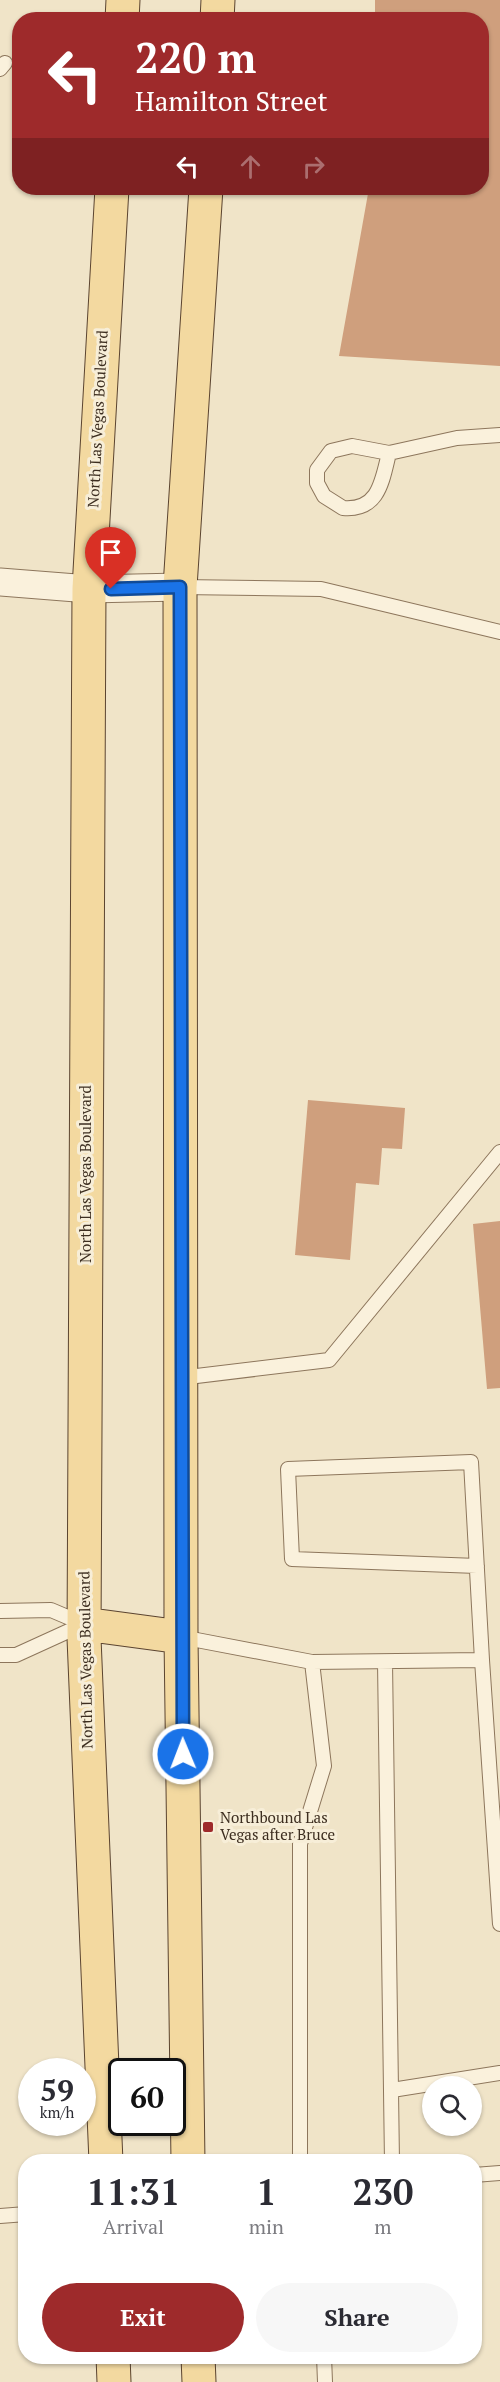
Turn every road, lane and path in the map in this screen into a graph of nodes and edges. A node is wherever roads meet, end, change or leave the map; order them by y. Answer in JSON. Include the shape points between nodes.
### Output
{"nodes":[{"id":1,"x":112,"y":195,"type":"edge"},
{"id":2,"x":206,"y":195,"type":"edge"},
{"id":3,"x":500,"y":435,"type":"edge"},
{"id":4,"x":389,"y":453,"type":"junction"},
{"id":5,"x":0,"y":582,"type":"edge"},
{"id":6,"x":180,"y":587,"type":"junction"},
{"id":7,"x":89,"y":589,"type":"junction"},
{"id":8,"x":500,"y":632,"type":"edge"},
{"id":9,"x":500,"y":1152,"type":"edge"},
{"id":10,"x":180,"y":1378,"type":"junction"},
{"id":11,"x":477,"y":1566,"type":"junction"},
{"id":12,"x":0,"y":1611,"type":"edge"},
{"id":13,"x":84,"y":1624,"type":"junction"},
{"id":14,"x":181,"y":1637,"type":"junction"},
{"id":15,"x":0,"y":1655,"type":"edge"},
{"id":16,"x":482,"y":1660,"type":"junction"},
{"id":17,"x":312,"y":1662,"type":"junction"},
{"id":18,"x":385,"y":1662,"type":"junction"},
{"id":19,"x":500,"y":1924,"type":"edge"},
{"id":20,"x":500,"y":2073,"type":"edge"},
{"id":21,"x":392,"y":2090,"type":"junction"},
{"id":22,"x":106,"y":2154,"type":"edge"},
{"id":23,"x":188,"y":2154,"type":"edge"},
{"id":24,"x":300,"y":2154,"type":"edge"},
{"id":25,"x":392,"y":2154,"type":"edge"},
{"id":26,"x":500,"y":2173,"type":"edge"},
{"id":27,"x":482,"y":2174,"type":"edge"},
{"id":28,"x":18,"y":2215,"type":"edge"},
{"id":29,"x":0,"y":2216,"type":"edge"},
{"id":30,"x":113,"y":2364,"type":"edge"},
{"id":31,"x":198,"y":2364,"type":"edge"},
{"id":32,"x":324,"y":2364,"type":"edge"},
{"id":33,"x":114,"y":2382,"type":"edge"},
{"id":34,"x":199,"y":2382,"type":"edge"},
{"id":35,"x":325,"y":2382,"type":"edge"}],
"edges":[{"from":1,"to":7,"type":"main road","name":"North Las Vegas Boulevard"},
{"from":2,"to":6,"type":"main road"},
{"from":3,"to":4,"type":"lane","via":[[457,438]]},
{"from":4,"to":4,"type":"lane","via":[[352,446],[331,451],[317,470],[320,491],[343,508],[352,509],[371,501],[378,493]]},
{"from":5,"to":7,"type":"street"},
{"from":6,"to":7,"type":"street"},
{"from":6,"to":8,"type":"lane","via":[[321,589]]},
{"from":6,"to":10,"type":"main road"},
{"from":7,"to":13,"type":"main road","name":"North Las Vegas Boulevard"},
{"from":9,"to":10,"type":"lane","via":[[329,1360]]},
{"from":10,"to":14,"type":"main road"},
{"from":11,"to":11,"type":"lane","via":[[471,1462],[288,1469],[292,1559]]},
{"from":11,"to":16,"type":"lane"},
{"from":12,"to":13,"type":"lane","via":[[51,1610]]},
{"from":13,"to":14,"type":"main road"},
{"from":13,"to":15,"type":"lane","via":[[15,1654]]},
{"from":13,"to":22,"type":"main road","name":"North Las Vegas Boulevard"},
{"from":14,"to":17,"type":"lane"},
{"from":14,"to":23,"type":"main road"},
{"from":16,"to":18,"type":"lane"},
{"from":16,"to":19,"type":"lane"},
{"from":17,"to":18,"type":"lane"},
{"from":17,"to":24,"type":"lane","via":[[324,1766],[300,1844]]},
{"from":18,"to":21,"type":"lane"},
{"from":20,"to":21,"type":"lane"},
{"from":21,"to":25,"type":"lane"},
{"from":26,"to":27,"type":"lane"},
{"from":28,"to":29,"type":"lane"},
{"from":30,"to":33,"type":"main road"},
{"from":31,"to":34,"type":"main road"},
{"from":32,"to":35,"type":"lane"}]}
